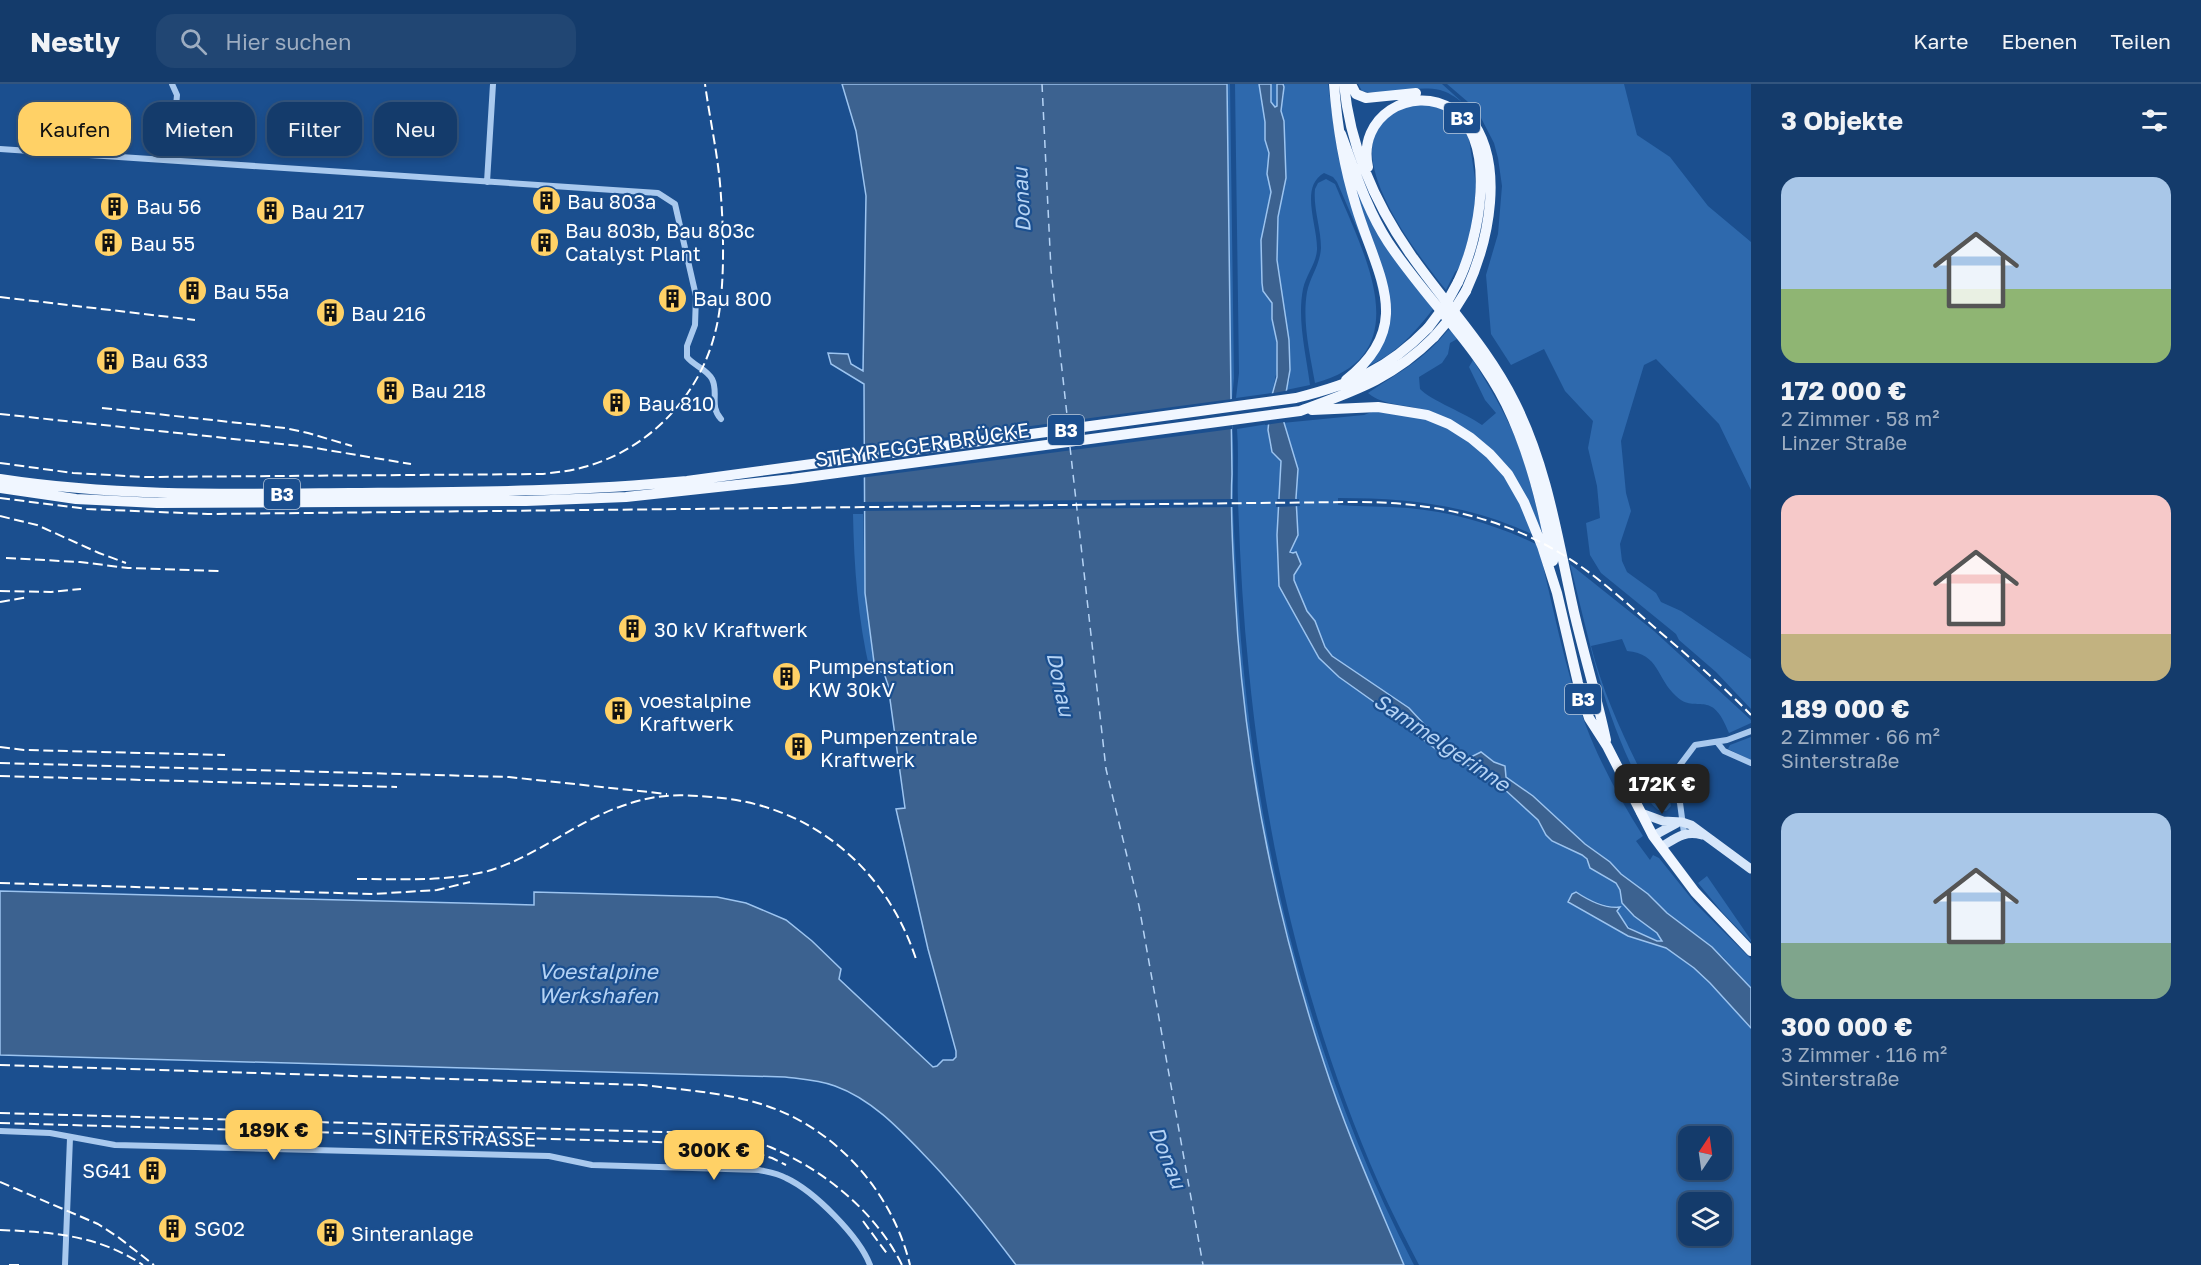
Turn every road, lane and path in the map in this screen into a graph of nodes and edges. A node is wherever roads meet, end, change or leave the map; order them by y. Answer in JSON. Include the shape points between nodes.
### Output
{"nodes":[{"id":1,"x":172,"y":84,"type":"edge"},
{"id":2,"x":493,"y":84,"type":"edge"},
{"id":3,"x":1334,"y":84,"type":"edge"},
{"id":4,"x":1344,"y":84,"type":"edge"},
{"id":5,"x":1351,"y":84,"type":"edge"},
{"id":6,"x":1341,"y":134,"type":"junction"},
{"id":7,"x":0,"y":149,"type":"edge"},
{"id":8,"x":171,"y":160,"type":"junction"},
{"id":9,"x":487,"y":182,"type":"junction"},
{"id":10,"x":1374,"y":190,"type":"junction"},
{"id":11,"x":1462,"y":286,"type":"junction"},
{"id":12,"x":1339,"y":391,"type":"junction"},
{"id":13,"x":1300,"y":411,"type":"junction"},
{"id":14,"x":721,"y":419,"type":"dead end"},
{"id":15,"x":0,"y":479,"type":"edge"},
{"id":16,"x":0,"y":488,"type":"edge"},
{"id":17,"x":1557,"y":593,"type":"junction"},
{"id":18,"x":1751,"y":731,"type":"edge"},
{"id":19,"x":1717,"y":742,"type":"junction"},
{"id":20,"x":1607,"y":746,"type":"junction"},
{"id":21,"x":1751,"y":763,"type":"edge"},
{"id":22,"x":1641,"y":813,"type":"junction"},
{"id":23,"x":1682,"y":822,"type":"junction"},
{"id":24,"x":1684,"y":833,"type":"junction"},
{"id":25,"x":1653,"y":836,"type":"junction"},
{"id":26,"x":1708,"y":837,"type":"junction"},
{"id":27,"x":1661,"y":847,"type":"junction"},
{"id":28,"x":1751,"y":870,"type":"edge"},
{"id":29,"x":1751,"y":951,"type":"edge"},
{"id":30,"x":0,"y":1131,"type":"edge"},
{"id":31,"x":70,"y":1138,"type":"junction"},
{"id":32,"x":65,"y":1265,"type":"edge"},
{"id":33,"x":870,"y":1265,"type":"edge"}],
"edges":[{"from":1,"to":8,"type":"street","via":[[177,95]]},
{"from":2,"to":9,"type":"street"},
{"from":3,"to":6,"type":"main road","number":"B3"},
{"from":4,"to":10,"type":"main road","number":"B3","via":[[1353,135]]},
{"from":5,"to":11,"type":"main road","number":"B3","via":[[1356,94],[1366,98],[1439,95],[1466,112],[1478,130],[1488,160],[1489,210],[1481,252]]},
{"from":6,"to":12,"type":"main road","via":[[1347,177],[1382,281],[1386,306],[1383,331],[1374,353]]},
{"from":6,"to":17,"type":"main road","number":"B3","via":[[1372,214],[1387,240],[1418,285],[1470,347],[1506,405],[1532,473],[1552,554]]},
{"from":7,"to":8,"type":"street"},
{"from":8,"to":9,"type":"street"},
{"from":9,"to":14,"type":"street","via":[[658,193],[675,204],[696,296],[695,325],[687,357],[711,376],[713,405]]},
{"from":10,"to":11,"type":"main road","number":"B3","via":[[1366,148],[1370,130],[1382,114],[1398,103],[1421,99],[1445,105],[1458,114],[1469,128],[1476,148],[1480,195]]},
{"from":10,"to":20,"type":"main road","number":"B3","via":[[1411,256],[1492,362],[1528,431],[1546,484]]},
{"from":11,"to":12,"type":"main road","number":"B3","bridge":true,"via":[[1449,318],[1431,332],[1412,357],[1369,385]]},
{"from":12,"to":13,"type":"main road","name":"STEYREGGER BRÜCKE","number":"B3"},
{"from":12,"to":15,"type":"main road","name":"STEYREGGER BRÜCKE","number":"B3","via":[[624,487],[157,494],[78,490]]},
{"from":13,"to":16,"type":"main road","name":"STEYREGGER BRÜCKE","number":"B3","via":[[792,479],[626,496],[157,503],[76,499]]},
{"from":13,"to":17,"type":"main road","number":"B3","via":[[1378,407],[1414,412],[1449,424],[1481,446],[1508,474],[1524,502]]},
{"from":17,"to":20,"type":"main road","number":"B3","via":[[1586,710]]},
{"from":18,"to":19,"type":"street"},
{"from":19,"to":21,"type":"street","via":[[1724,751]]},
{"from":19,"to":23,"type":"street","via":[[1695,745],[1672,774]]},
{"from":20,"to":22,"type":"main road","number":"B3"},
{"from":22,"to":23,"type":"street"},
{"from":22,"to":25,"type":"main road","number":"B3"},
{"from":23,"to":24,"type":"street"},
{"from":23,"to":25,"type":"street"},
{"from":23,"to":26,"type":"street"},
{"from":24,"to":26,"type":"street"},
{"from":24,"to":27,"type":"street"},
{"from":25,"to":27,"type":"main road","number":"B3"},
{"from":26,"to":28,"type":"street"},
{"from":27,"to":29,"type":"main road","number":"B3","via":[[1708,907]]},
{"from":30,"to":31,"type":"street","name":"SINTERSTRASSE"},
{"from":31,"to":32,"type":"street"},
{"from":31,"to":33,"type":"street","name":"SINTERSTRASSE","via":[[115,1145],[549,1156],[592,1165],[759,1170],[776,1173],[802,1188],[844,1225]]}]}
